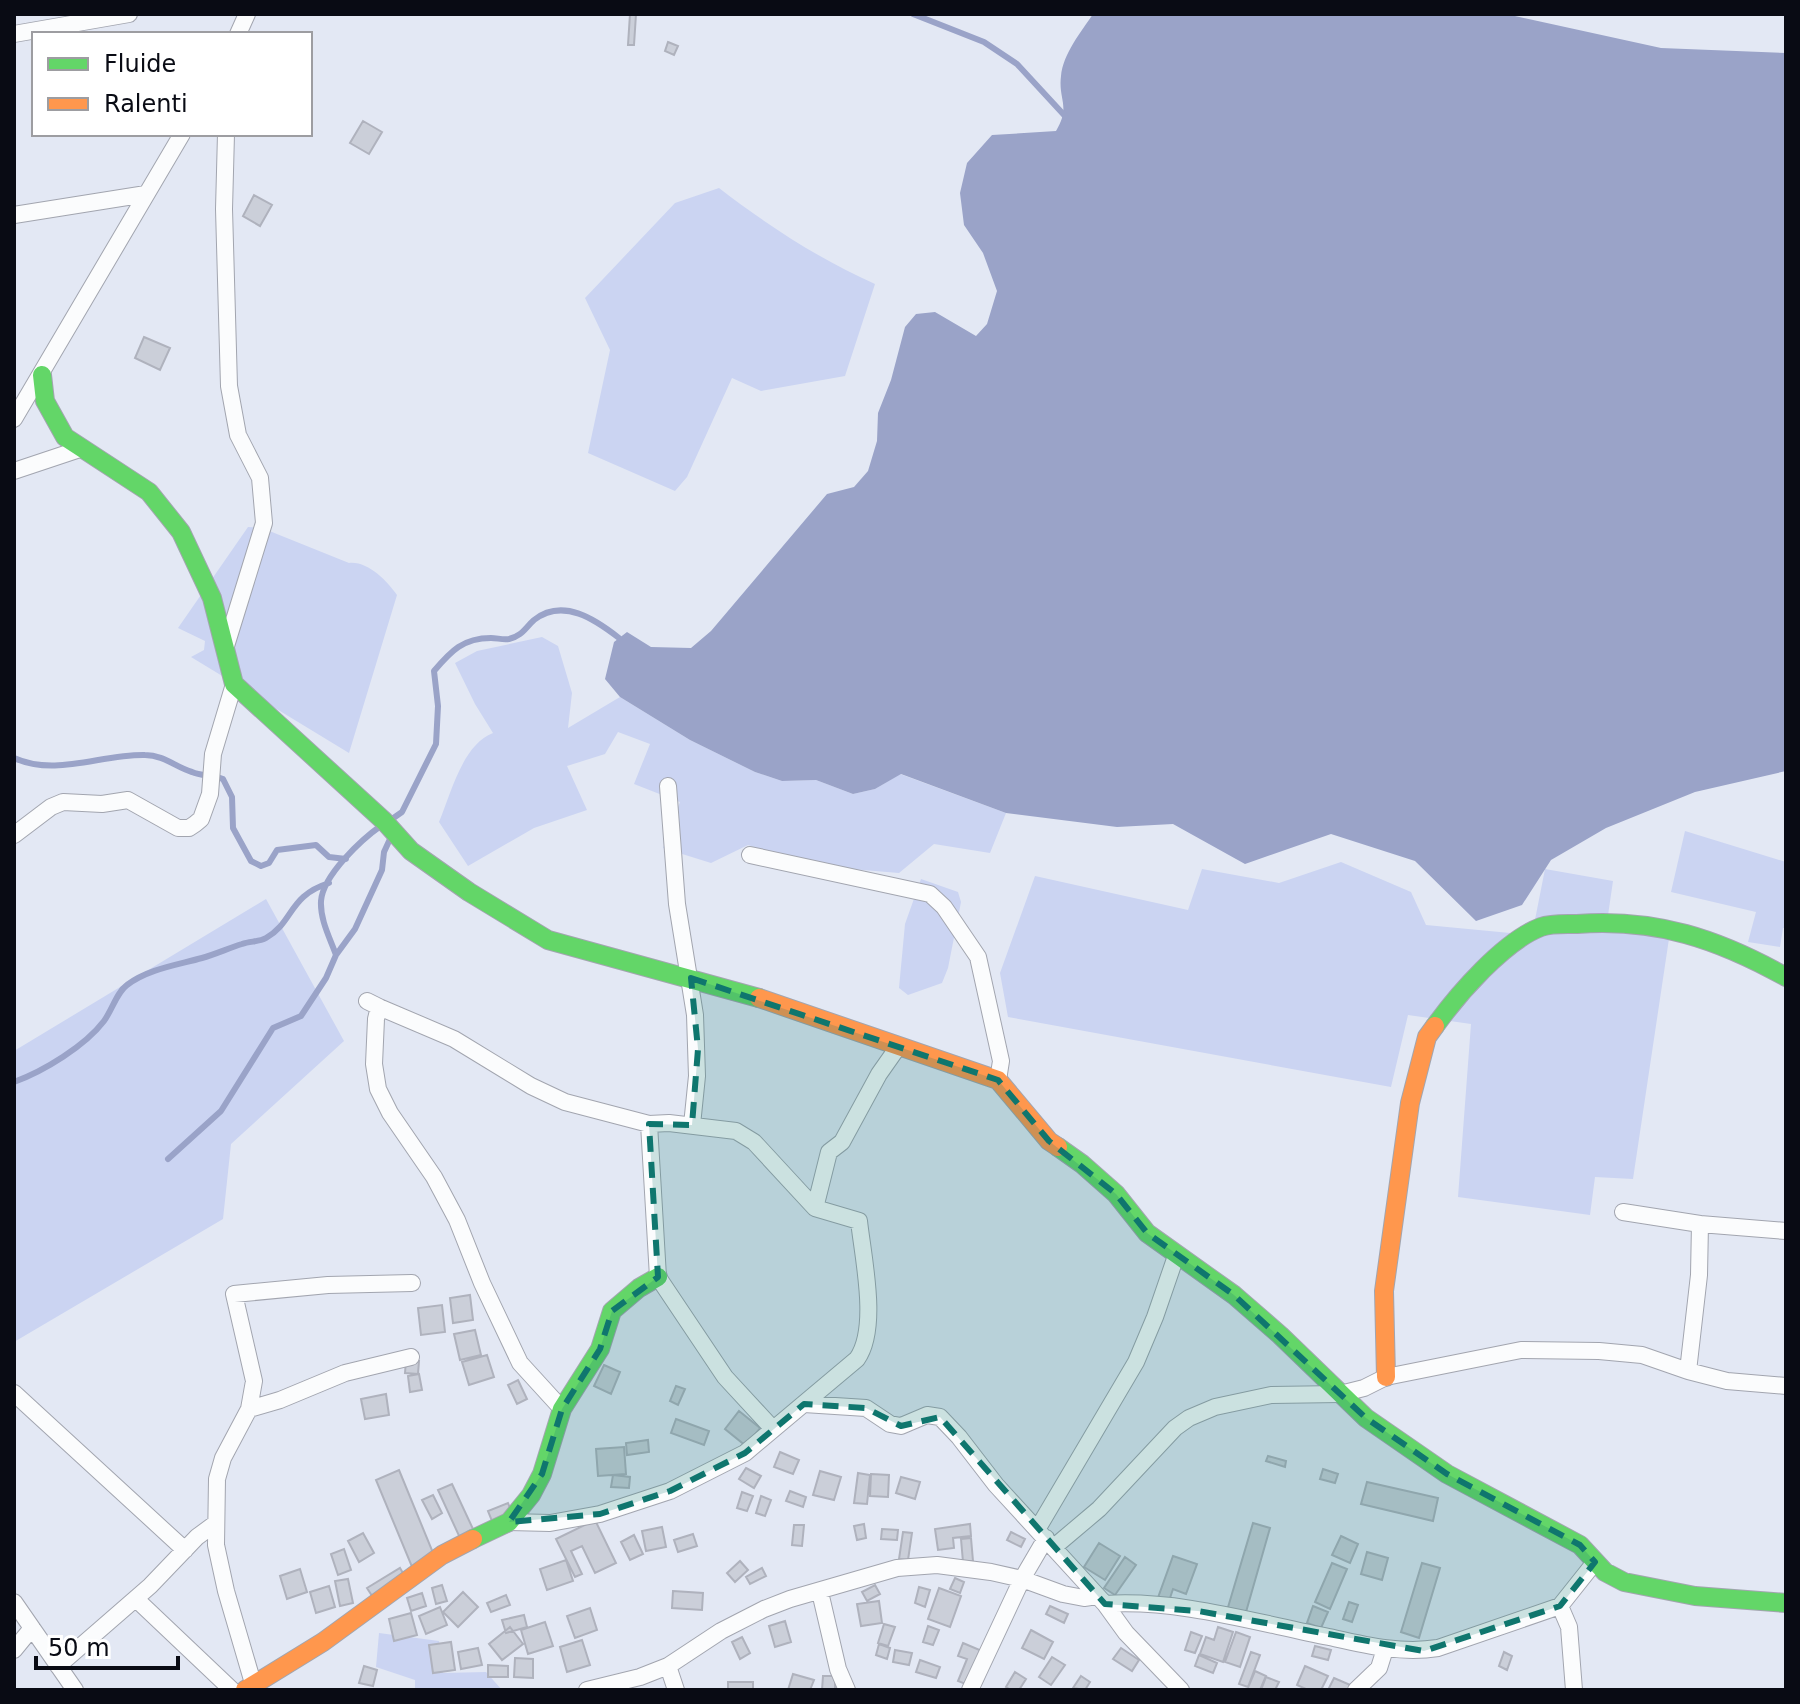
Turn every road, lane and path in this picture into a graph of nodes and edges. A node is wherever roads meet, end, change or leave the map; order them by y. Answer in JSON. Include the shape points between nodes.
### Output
{"nodes":[{"id":1,"x":129,"y":14,"type":"edge"},
{"id":2,"x":14,"y":34,"type":"edge"},
{"id":3,"x":181,"y":136,"type":"edge"},
{"id":4,"x":226,"y":136,"type":"edge"},
{"id":5,"x":146,"y":194,"type":"junction"},
{"id":6,"x":14,"y":215,"type":"edge"},
{"id":7,"x":42,"y":375,"type":"junction"},
{"id":8,"x":14,"y":419,"type":"edge"},
{"id":9,"x":80,"y":449,"type":"junction"},
{"id":10,"x":14,"y":471,"type":"edge"},
{"id":11,"x":226,"y":646,"type":"junction"},
{"id":12,"x":234,"y":684,"type":"junction"},
{"id":13,"x":668,"y":786,"type":"dead end"},
{"id":14,"x":14,"y":835,"type":"edge"},
{"id":15,"x":750,"y":855,"type":"dead end"},
{"id":16,"x":1786,"y":977,"type":"edge"},
{"id":17,"x":691,"y":978,"type":"junction"},
{"id":18,"x":898,"y":1047,"type":"junction"},
{"id":19,"x":998,"y":1080,"type":"junction"},
{"id":20,"x":649,"y":1124,"type":"junction"},
{"id":21,"x":692,"y":1125,"type":"junction"},
{"id":22,"x":815,"y":1208,"type":"junction"},
{"id":23,"x":1623,"y":1212,"type":"dead end"},
{"id":24,"x":1700,"y":1224,"type":"junction"},
{"id":25,"x":1786,"y":1231,"type":"edge"},
{"id":26,"x":1176,"y":1256,"type":"junction"},
{"id":27,"x":658,"y":1277,"type":"junction"},
{"id":28,"x":412,"y":1283,"type":"dead end"},
{"id":29,"x":411,"y":1357,"type":"dead end"},
{"id":30,"x":1688,"y":1371,"type":"junction"},
{"id":31,"x":1386,"y":1377,"type":"junction"},
{"id":32,"x":1786,"y":1386,"type":"edge"},
{"id":33,"x":14,"y":1393,"type":"edge"},
{"id":34,"x":1340,"y":1394,"type":"junction"},
{"id":35,"x":804,"y":1404,"type":"junction"},
{"id":36,"x":249,"y":1409,"type":"junction"},
{"id":37,"x":562,"y":1409,"type":"junction"},
{"id":38,"x":773,"y":1429,"type":"junction"},
{"id":39,"x":509,"y":1522,"type":"junction"},
{"id":40,"x":216,"y":1523,"type":"junction"},
{"id":41,"x":1046,"y":1538,"type":"junction"},
{"id":42,"x":185,"y":1550,"type":"junction"},
{"id":43,"x":1595,"y":1562,"type":"junction"},
{"id":44,"x":1022,"y":1579,"type":"junction"},
{"id":45,"x":820,"y":1592,"type":"junction"},
{"id":46,"x":136,"y":1599,"type":"junction"},
{"id":47,"x":1101,"y":1600,"type":"junction"},
{"id":48,"x":14,"y":1602,"type":"edge"},
{"id":49,"x":1786,"y":1603,"type":"edge"},
{"id":50,"x":1560,"y":1606,"type":"junction"},
{"id":51,"x":32,"y":1628,"type":"junction"},
{"id":52,"x":1385,"y":1649,"type":"junction"},
{"id":53,"x":14,"y":1650,"type":"edge"},
{"id":54,"x":58,"y":1666,"type":"junction"},
{"id":55,"x":668,"y":1666,"type":"junction"},
{"id":56,"x":251,"y":1688,"type":"edge"},
{"id":57,"x":75,"y":1690,"type":"edge"},
{"id":58,"x":232,"y":1690,"type":"edge"},
{"id":59,"x":587,"y":1690,"type":"edge"},
{"id":60,"x":676,"y":1690,"type":"edge"},
{"id":61,"x":847,"y":1690,"type":"edge"},
{"id":62,"x":970,"y":1690,"type":"edge"},
{"id":63,"x":1181,"y":1690,"type":"edge"},
{"id":64,"x":1356,"y":1690,"type":"edge"},
{"id":65,"x":1574,"y":1690,"type":"edge"}],
"edges":[{"from":1,"to":2,"type":"street"},
{"from":3,"to":5,"type":"street"},
{"from":4,"to":11,"type":"street","via":[[229,386],[238,435],[260,478],[264,523]]},
{"from":5,"to":6,"type":"street"},
{"from":5,"to":7,"type":"street"},
{"from":7,"to":8,"type":"street"},
{"from":7,"to":9,"type":"street","via":[[52,417]]},
{"from":9,"to":10,"type":"street"},
{"from":9,"to":11,"type":"street","via":[[149,492],[166,510],[212,598]]},
{"from":11,"to":12,"type":"street"},
{"from":12,"to":14,"type":"street","via":[[213,754],[210,794],[195,824],[178,828],[128,800],[63,802]]},
{"from":12,"to":17,"type":"street","via":[[411,851],[469,892],[548,940]]},
{"from":13,"to":17,"type":"street","via":[[677,904]]},
{"from":15,"to":19,"type":"street","via":[[930,894],[978,957],[1001,1061]]},
{"from":16,"to":31,"type":"street","via":[[1742,952],[1669,928],[1599,922],[1544,926],[1527,934],[1455,998],[1427,1037],[1410,1103],[1384,1291]]},
{"from":17,"to":18,"type":"street"},
{"from":17,"to":21,"type":"street","via":[[698,1049]]},
{"from":18,"to":19,"type":"street"},
{"from":18,"to":22,"type":"street","via":[[842,1142],[829,1152]]},
{"from":19,"to":26,"type":"street","via":[[1049,1141],[1116,1194],[1147,1233]]},
{"from":20,"to":21,"type":"street"},
{"from":20,"to":27,"type":"street"},
{"from":20,"to":37,"type":"street","via":[[565,1102],[454,1039],[373,1004],[378,1089],[457,1220],[520,1363]]},
{"from":21,"to":22,"type":"street","via":[[729,1129],[754,1142]]},
{"from":22,"to":35,"type":"street","via":[[859,1221],[868,1327],[857,1359]]},
{"from":23,"to":24,"type":"street"},
{"from":24,"to":25,"type":"street"},
{"from":24,"to":30,"type":"street"},
{"from":26,"to":34,"type":"street","via":[[1234,1295]]},
{"from":26,"to":41,"type":"street","via":[[1136,1362]]},
{"from":27,"to":37,"type":"street","via":[[612,1311],[600,1349]]},
{"from":27,"to":38,"type":"street","via":[[725,1377]]},
{"from":28,"to":36,"type":"street","via":[[234,1294],[254,1371]]},
{"from":29,"to":36,"type":"street","via":[[345,1373]]},
{"from":30,"to":31,"type":"street","via":[[1642,1355],[1551,1349],[1521,1350]]},
{"from":30,"to":32,"type":"street"},
{"from":31,"to":34,"type":"street"},
{"from":33,"to":42,"type":"street"},
{"from":34,"to":41,"type":"street","via":[[1271,1395],[1189,1418],[1099,1509]]},
{"from":34,"to":43,"type":"street","via":[[1447,1474],[1580,1545]]},
{"from":35,"to":38,"type":"street"},
{"from":35,"to":41,"type":"street","via":[[866,1408],[901,1426],[927,1415],[940,1417]]},
{"from":36,"to":40,"type":"street","via":[[223,1458]]},
{"from":37,"to":39,"type":"street","via":[[542,1474]]},
{"from":38,"to":39,"type":"street","via":[[745,1453],[640,1503],[550,1523]]},
{"from":39,"to":56,"type":"street","via":[[442,1555]]},
{"from":40,"to":42,"type":"street"},
{"from":40,"to":56,"type":"street","via":[[218,1560]]},
{"from":41,"to":44,"type":"street"},
{"from":41,"to":47,"type":"street"},
{"from":42,"to":46,"type":"street"},
{"from":43,"to":49,"type":"street","via":[[1612,1577],[1645,1589]]},
{"from":43,"to":50,"type":"street"},
{"from":44,"to":45,"type":"street","via":[[937,1565],[881,1572]]},
{"from":44,"to":47,"type":"street"},
{"from":44,"to":62,"type":"street"},
{"from":45,"to":55,"type":"street","via":[[764,1609]]},
{"from":45,"to":61,"type":"street"},
{"from":46,"to":54,"type":"street"},
{"from":46,"to":58,"type":"street"},
{"from":47,"to":52,"type":"street","via":[[1198,1611]]},
{"from":47,"to":63,"type":"street"},
{"from":48,"to":51,"type":"street"},
{"from":50,"to":52,"type":"street","via":[[1438,1648]]},
{"from":50,"to":65,"type":"street","via":[[1569,1627]]},
{"from":51,"to":53,"type":"street"},
{"from":51,"to":54,"type":"street"},
{"from":52,"to":64,"type":"street","via":[[1379,1668]]},
{"from":54,"to":57,"type":"street"},
{"from":55,"to":59,"type":"street"},
{"from":55,"to":60,"type":"street"}]}
